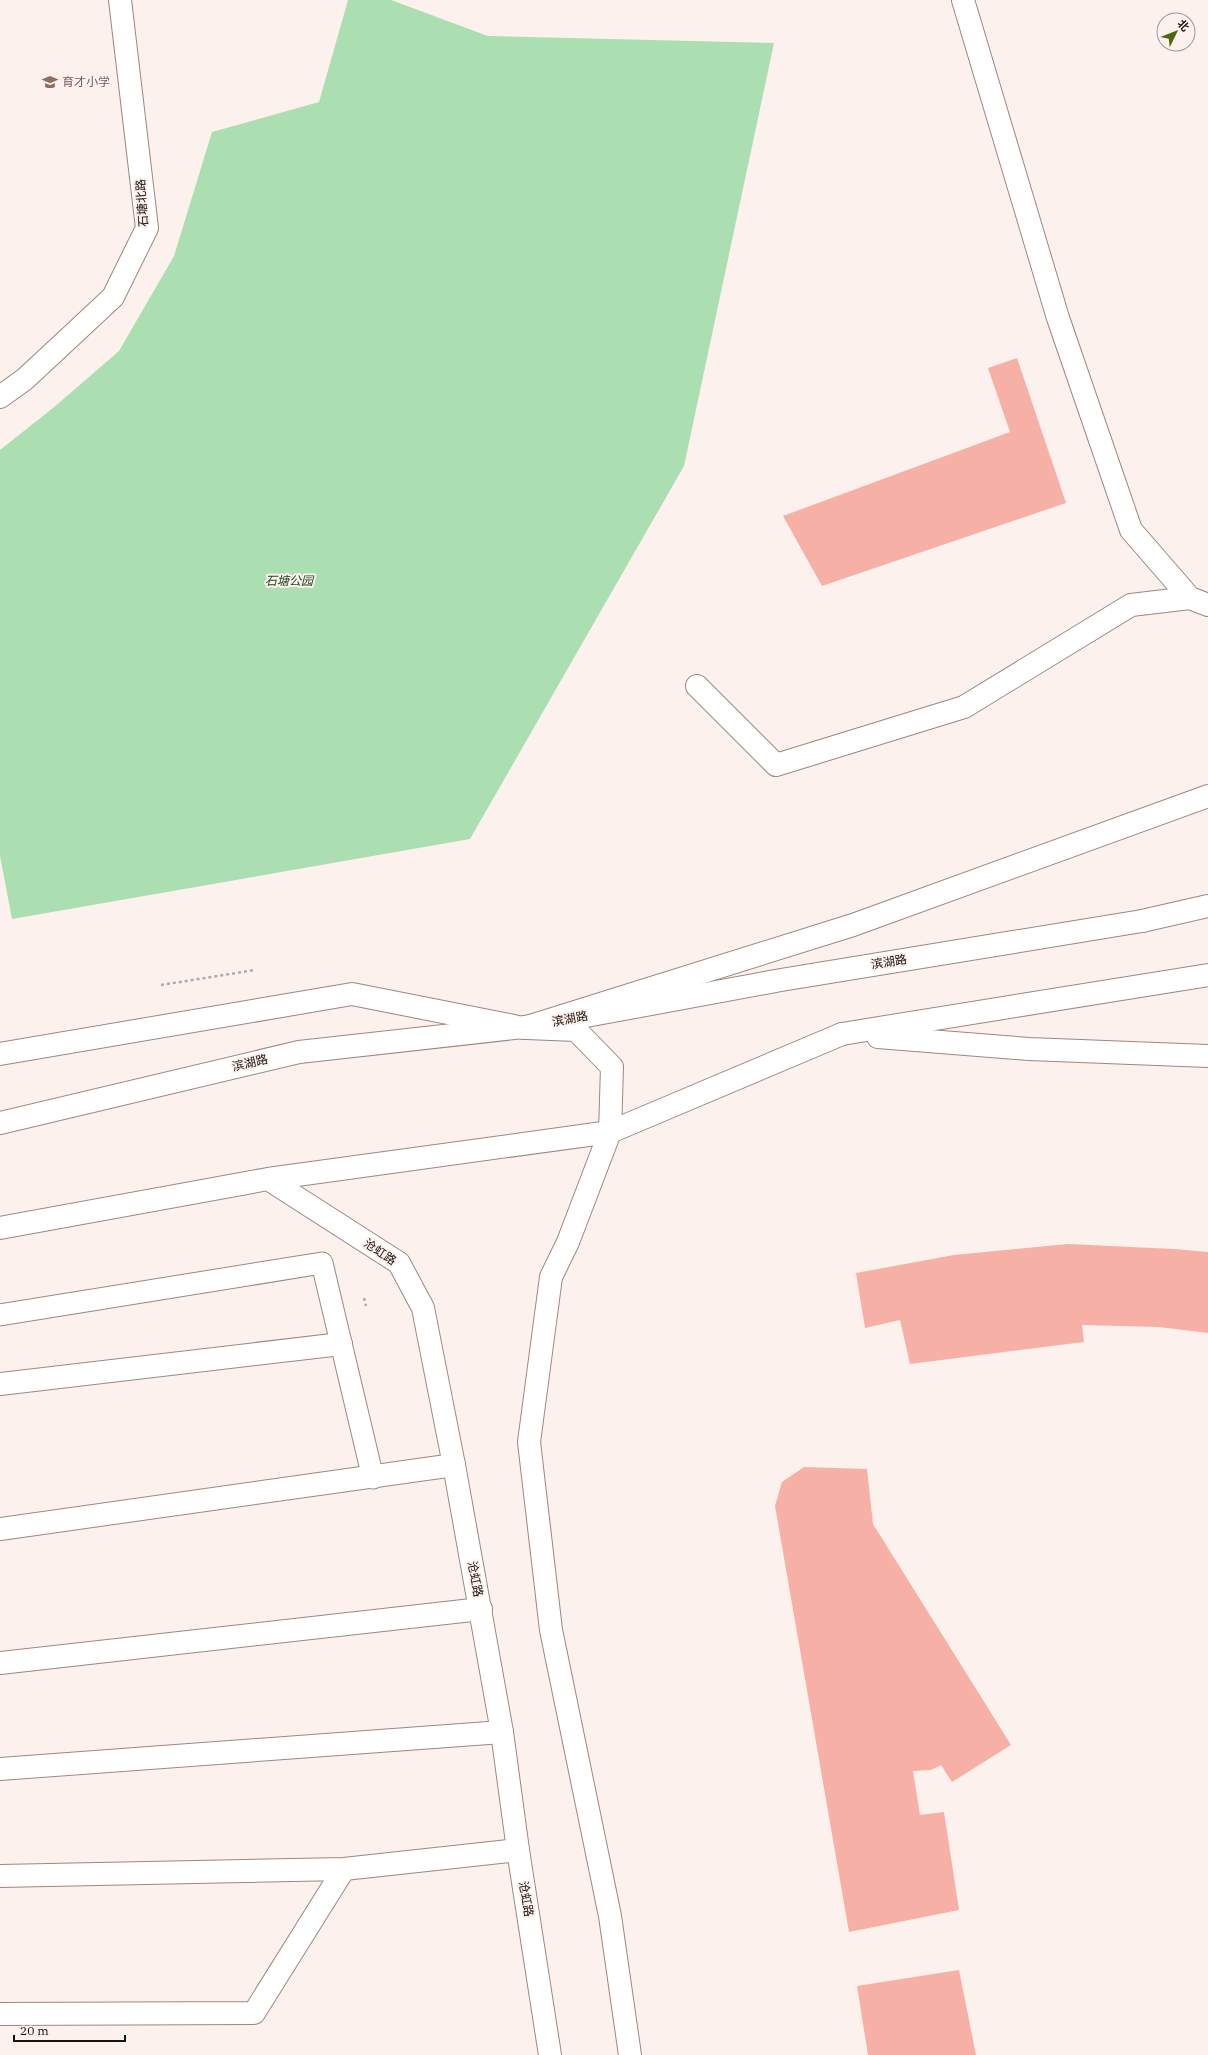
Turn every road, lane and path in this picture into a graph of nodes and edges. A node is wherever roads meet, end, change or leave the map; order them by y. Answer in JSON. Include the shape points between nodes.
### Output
{"nodes":[{"id":1,"x":120,"y":0,"type":"edge"},
{"id":2,"x":963,"y":0,"type":"edge"},
{"id":3,"x":0,"y":397,"type":"edge"},
{"id":4,"x":1199,"y":602,"type":"edge"},
{"id":5,"x":697,"y":686,"type":"dead end"},
{"id":6,"x":1208,"y":796,"type":"edge"},
{"id":7,"x":1208,"y":906,"type":"edge"},
{"id":8,"x":255,"y":970,"type":"dead end"},
{"id":9,"x":1208,"y":975,"type":"edge"},
{"id":10,"x":161,"y":985,"type":"dead end"},
{"id":11,"x":524,"y":1028,"type":"junction"},
{"id":12,"x":842,"y":1034,"type":"junction"},
{"id":13,"x":0,"y":1054,"type":"edge"},
{"id":14,"x":1208,"y":1056,"type":"edge"},
{"id":15,"x":0,"y":1123,"type":"edge"},
{"id":16,"x":610,"y":1132,"type":"junction"},
{"id":17,"x":268,"y":1179,"type":"junction"},
{"id":18,"x":0,"y":1228,"type":"edge"},
{"id":19,"x":0,"y":1315,"type":"edge"},
{"id":20,"x":341,"y":1344,"type":"junction"},
{"id":21,"x":0,"y":1384,"type":"edge"},
{"id":22,"x":454,"y":1465,"type":"junction"},
{"id":23,"x":373,"y":1478,"type":"junction"},
{"id":24,"x":0,"y":1529,"type":"edge"},
{"id":25,"x":481,"y":1609,"type":"junction"},
{"id":26,"x":0,"y":1663,"type":"edge"},
{"id":27,"x":502,"y":1732,"type":"junction"},
{"id":28,"x":0,"y":1769,"type":"edge"},
{"id":29,"x":518,"y":1850,"type":"junction"},
{"id":30,"x":344,"y":1869,"type":"junction"},
{"id":31,"x":0,"y":1876,"type":"edge"},
{"id":32,"x":0,"y":2014,"type":"edge"},
{"id":33,"x":550,"y":2055,"type":"edge"},
{"id":34,"x":630,"y":2055,"type":"edge"}],
"edges":[{"from":1,"to":3,"type":"main road","name":"石塘北路","via":[[147,228],[113,297],[25,379]]},
{"from":2,"to":4,"type":"main road","via":[[1058,318],[1131,530]]},
{"from":4,"to":5,"type":"main road","via":[[1131,605],[964,707],[776,765]]},
{"from":6,"to":11,"type":"main road","via":[[853,925]]},
{"from":7,"to":11,"type":"main road","name":"滨湖路","via":[[1142,921],[781,980]]},
{"from":8,"to":10,"type":"path"},
{"from":9,"to":12,"type":"main road"},
{"from":11,"to":13,"type":"main road","via":[[352,994]]},
{"from":11,"to":15,"type":"main road","name":"滨湖路","via":[[299,1052]]},
{"from":11,"to":16,"type":"main road","via":[[576,1030],[612,1067]]},
{"from":12,"to":14,"type":"main road","via":[[1029,1049]]},
{"from":12,"to":16,"type":"main road"},
{"from":16,"to":17,"type":"main road"},
{"from":16,"to":34,"type":"main road","via":[[568,1242],[550,1277],[529,1442],[551,1630],[610,1916]]},
{"from":17,"to":18,"type":"main road"},
{"from":17,"to":22,"type":"main road","name":"沧虹路","via":[[399,1263],[423,1308]]},
{"from":19,"to":20,"type":"lane","via":[[322,1263]]},
{"from":20,"to":21,"type":"main road"},
{"from":20,"to":23,"type":"lane"},
{"from":22,"to":23,"type":"main road"},
{"from":22,"to":25,"type":"main road","name":"沧虹路"},
{"from":23,"to":24,"type":"main road"},
{"from":25,"to":26,"type":"main road"},
{"from":25,"to":27,"type":"main road","name":"沧虹路"},
{"from":27,"to":28,"type":"main road"},
{"from":27,"to":29,"type":"main road","name":"沧虹路"},
{"from":29,"to":30,"type":"main road"},
{"from":29,"to":33,"type":"main road","name":"沧虹路"},
{"from":30,"to":31,"type":"main road"},
{"from":30,"to":32,"type":"main road","via":[[254,2013]]}]}
